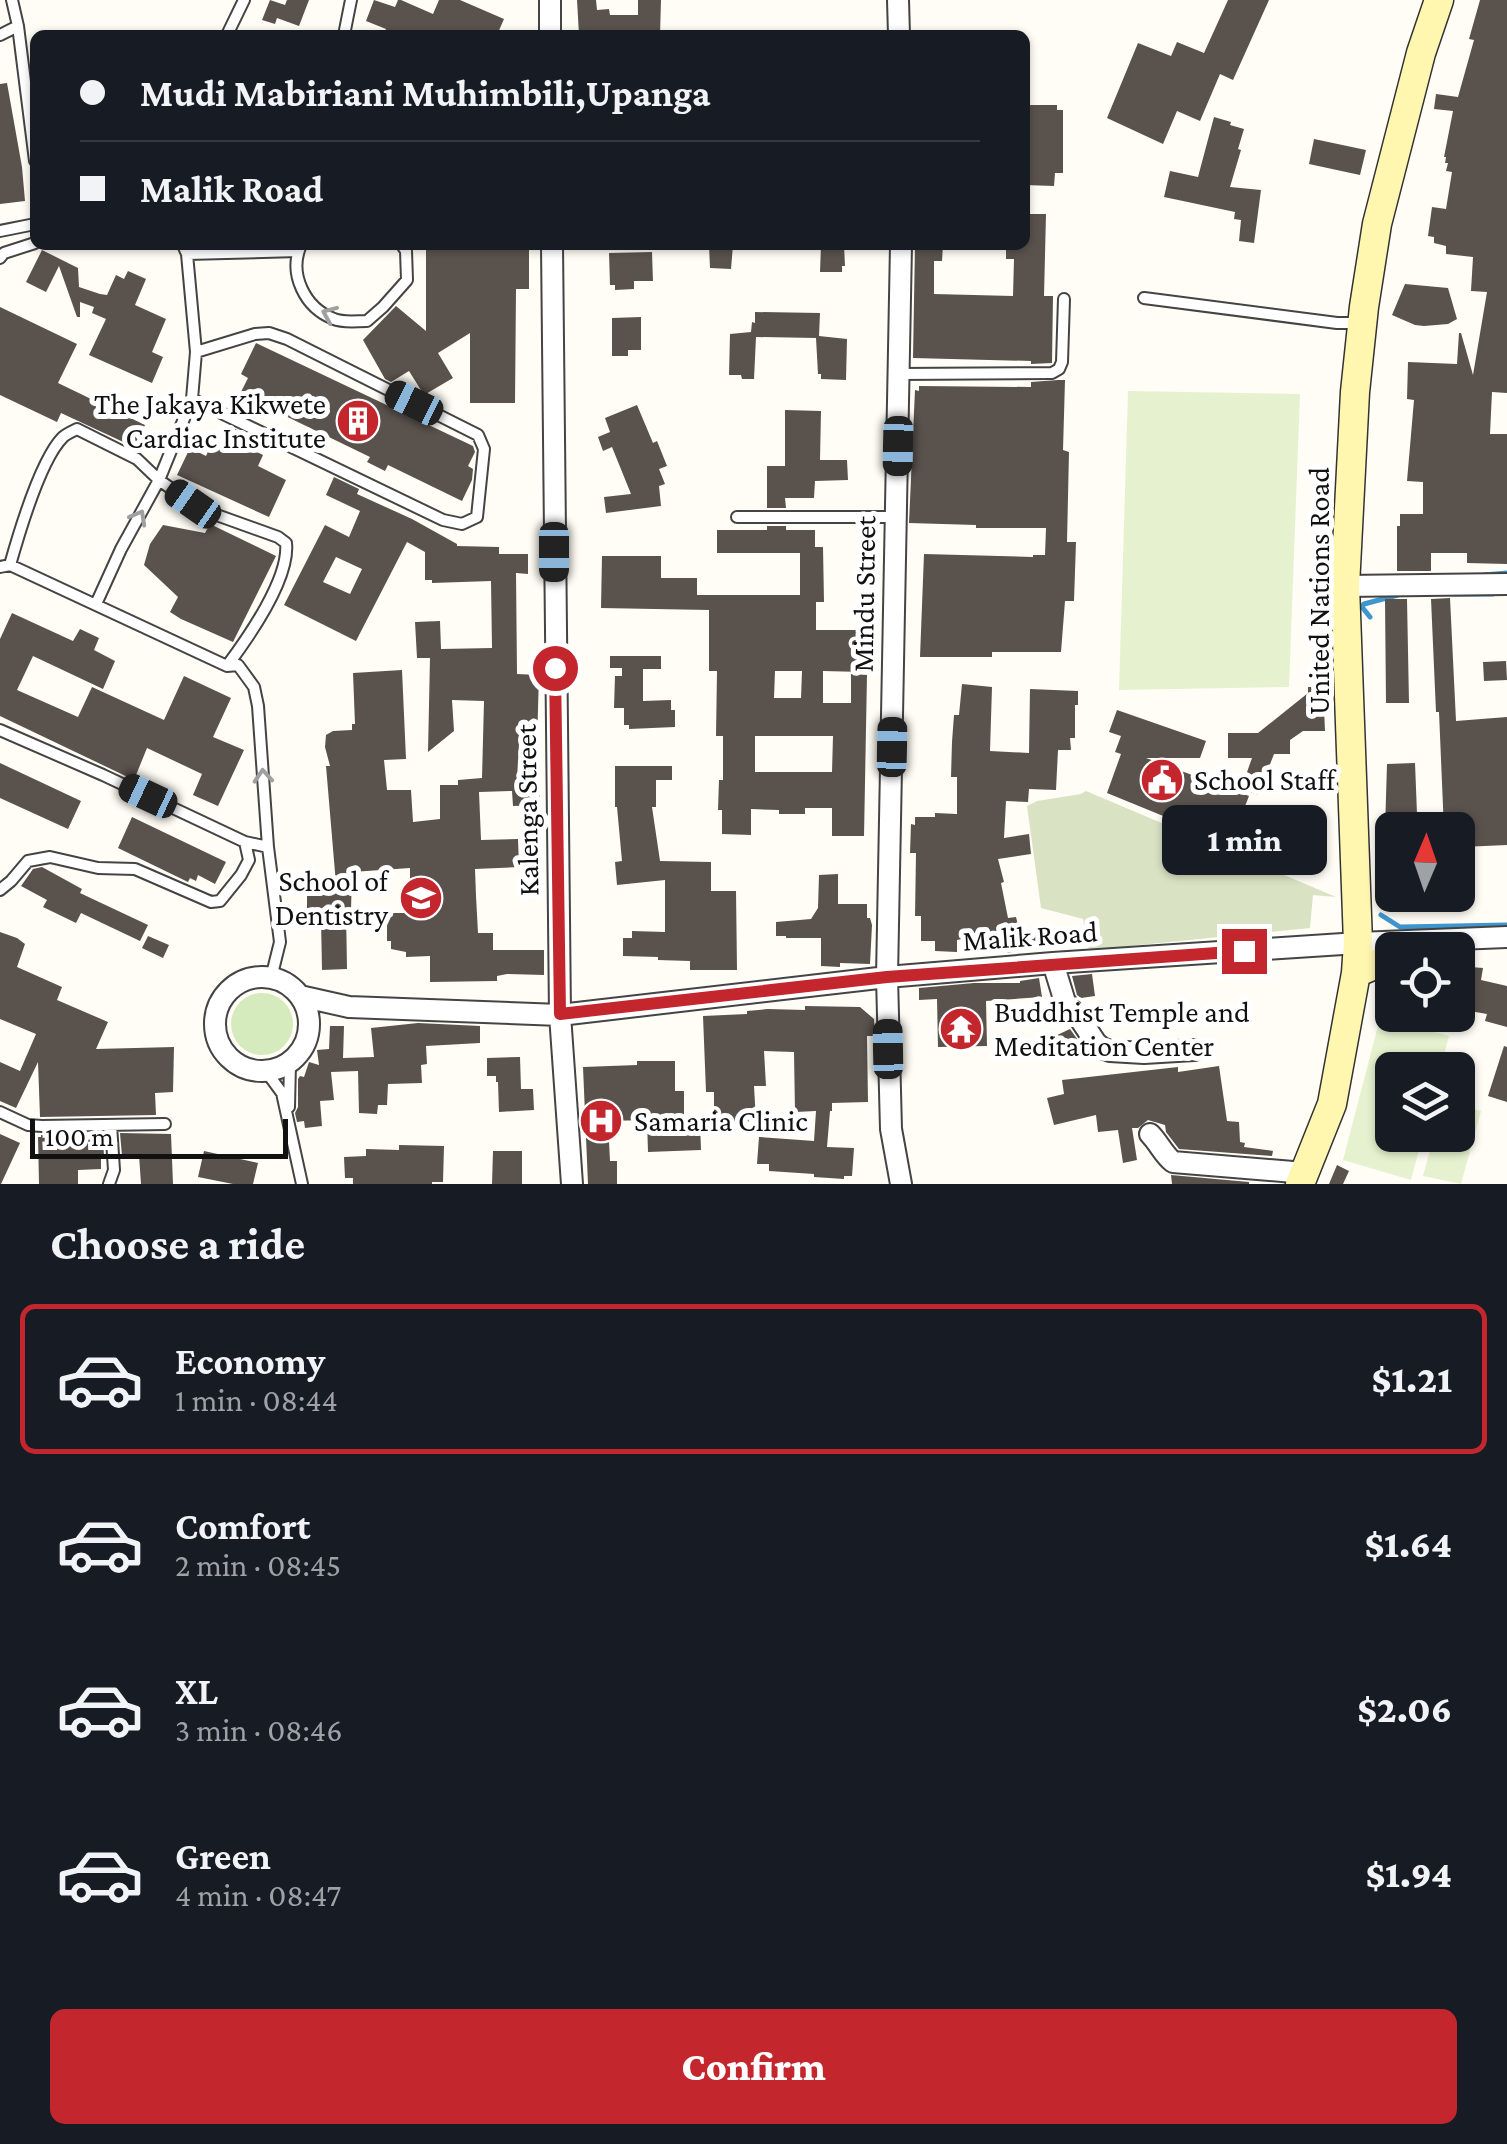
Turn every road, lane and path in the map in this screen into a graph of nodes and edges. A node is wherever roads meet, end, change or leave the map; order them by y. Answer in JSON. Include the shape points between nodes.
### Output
{"nodes":[{"id":1,"x":12,"y":0,"type":"edge"},
{"id":2,"x":244,"y":0,"type":"edge"},
{"id":3,"x":351,"y":0,"type":"edge"},
{"id":4,"x":550,"y":0,"type":"edge"},
{"id":5,"x":898,"y":0,"type":"edge"},
{"id":6,"x":1439,"y":0,"type":"edge"},
{"id":7,"x":18,"y":26,"type":"junction"},
{"id":8,"x":229,"y":30,"type":"edge"},
{"id":9,"x":345,"y":30,"type":"edge"},
{"id":10,"x":550,"y":30,"type":"edge"},
{"id":11,"x":899,"y":30,"type":"edge"},
{"id":12,"x":0,"y":35,"type":"edge"},
{"id":13,"x":30,"y":121,"type":"edge"},
{"id":14,"x":30,"y":225,"type":"edge"},
{"id":15,"x":0,"y":231,"type":"edge"},
{"id":16,"x":30,"y":244,"type":"edge"},
{"id":17,"x":185,"y":250,"type":"edge"},
{"id":18,"x":299,"y":250,"type":"edge"},
{"id":19,"x":405,"y":250,"type":"edge"},
{"id":20,"x":552,"y":250,"type":"edge"},
{"id":21,"x":902,"y":250,"type":"edge"},
{"id":22,"x":0,"y":258,"type":"edge"},
{"id":23,"x":1144,"y":298,"type":"dead end"},
{"id":24,"x":1064,"y":299,"type":"dead end"},
{"id":25,"x":1362,"y":323,"type":"junction"},
{"id":26,"x":196,"y":352,"type":"junction"},
{"id":27,"x":899,"y":374,"type":"junction"},
{"id":28,"x":192,"y":399,"type":"junction"},
{"id":29,"x":159,"y":480,"type":"junction"},
{"id":30,"x":738,"y":516,"type":"dead end"},
{"id":31,"x":896,"y":517,"type":"junction"},
{"id":32,"x":5,"y":566,"type":"edge"},
{"id":33,"x":1507,"y":584,"type":"edge"},
{"id":34,"x":1346,"y":586,"type":"junction"},
{"id":35,"x":96,"y":604,"type":"junction"},
{"id":36,"x":228,"y":666,"type":"junction"},
{"id":37,"x":0,"y":730,"type":"edge"},
{"id":38,"x":245,"y":842,"type":"junction"},
{"id":39,"x":268,"y":848,"type":"junction"},
{"id":40,"x":0,"y":890,"type":"edge"},
{"id":41,"x":1507,"y":937,"type":"edge"},
{"id":42,"x":1475,"y":940,"type":"edge"},
{"id":43,"x":1358,"y":943,"type":"junction"},
{"id":44,"x":1375,"y":945,"type":"edge"},
{"id":45,"x":1053,"y":964,"type":"junction"},
{"id":46,"x":1375,"y":966,"type":"edge"},
{"id":47,"x":1356,"y":974,"type":"junction"},
{"id":48,"x":887,"y":977,"type":"junction"},
{"id":49,"x":271,"y":978,"type":"junction"},
{"id":50,"x":300,"y":996,"type":"junction"},
{"id":51,"x":349,"y":1008,"type":"junction"},
{"id":52,"x":560,"y":1014,"type":"junction"},
{"id":53,"x":308,"y":1036,"type":"junction"},
{"id":54,"x":1194,"y":1050,"type":"dead end"},
{"id":55,"x":290,"y":1063,"type":"junction"},
{"id":56,"x":249,"y":1070,"type":"junction"},
{"id":57,"x":0,"y":1112,"type":"edge"},
{"id":58,"x":289,"y":1118,"type":"junction"},
{"id":59,"x":166,"y":1124,"type":"dead end"},
{"id":60,"x":111,"y":1125,"type":"junction"},
{"id":61,"x":1150,"y":1134,"type":"dead end"},
{"id":62,"x":1303,"y":1179,"type":"edge"},
{"id":63,"x":110,"y":1184,"type":"edge"},
{"id":64,"x":302,"y":1184,"type":"edge"},
{"id":65,"x":572,"y":1184,"type":"edge"},
{"id":66,"x":901,"y":1184,"type":"edge"}],
"edges":[{"from":1,"to":7,"type":"lane"},
{"from":2,"to":8,"type":"lane"},
{"from":3,"to":9,"type":"lane"},
{"from":4,"to":10,"type":"street"},
{"from":5,"to":11,"type":"street"},
{"from":6,"to":25,"type":"street","name":"United Nations Road","via":[[1377,224]]},
{"from":7,"to":12,"type":"lane"},
{"from":7,"to":13,"type":"lane"},
{"from":14,"to":15,"type":"lane"},
{"from":16,"to":22,"type":"lane"},
{"from":17,"to":26,"type":"lane"},
{"from":19,"to":18,"type":"lane","one_way":true,"via":[[406,280],[366,321],[337,321],[312,306],[297,280]]},
{"from":20,"to":52,"type":"street","name":"Kalenga Street"},
{"from":21,"to":27,"type":"street","name":"Mindu Street"},
{"from":23,"to":25,"type":"lane"},
{"from":24,"to":27,"type":"lane","via":[[1062,362],[1052,373]]},
{"from":25,"to":34,"type":"street","name":"United Nations Road"},
{"from":26,"to":28,"type":"lane"},
{"from":26,"to":28,"type":"lane","via":[[269,333],[478,435],[484,449],[477,517],[462,524],[443,520]]},
{"from":27,"to":31,"type":"street","name":"Mindu Street"},
{"from":28,"to":29,"type":"lane"},
{"from":29,"to":32,"type":"lane","via":[[137,459],[77,429],[64,435]]},
{"from":35,"to":29,"type":"lane","one_way":true},
{"from":29,"to":36,"type":"lane","via":[[211,513],[286,543],[274,589]]},
{"from":30,"to":31,"type":"lane"},
{"from":31,"to":48,"type":"street","name":"Mindu Street"},
{"from":32,"to":35,"type":"lane"},
{"from":33,"to":34,"type":"street"},
{"from":34,"to":43,"type":"street","name":"United Nations Road"},
{"from":35,"to":36,"type":"lane"},
{"from":39,"to":36,"type":"lane","one_way":true,"via":[[258,706],[238,665]]},
{"from":37,"to":38,"type":"lane"},
{"from":38,"to":39,"type":"lane"},
{"from":38,"to":40,"type":"lane","via":[[249,860],[220,901],[135,869],[50,857],[28,860]]},
{"from":39,"to":49,"type":"lane","via":[[280,942]]},
{"from":41,"to":42,"type":"street","name":"Malik Road"},
{"from":43,"to":44,"type":"street","name":"Malik Road"},
{"from":43,"to":45,"type":"street","name":"Malik Road"},
{"from":43,"to":47,"type":"street","name":"United Nations Road"},
{"from":45,"to":48,"type":"street","name":"Malik Road"},
{"from":45,"to":54,"type":"street","via":[[1065,1002],[1102,1048]]},
{"from":46,"to":47,"type":"street"},
{"from":47,"to":62,"type":"street","name":"United Nations Road","via":[[1332,1104]]},
{"from":48,"to":52,"type":"street","name":"Malik Road"},
{"from":48,"to":66,"type":"street","name":"Mindu Street","via":[[890,1129]]},
{"from":49,"to":50,"type":"street"},
{"from":49,"to":56,"type":"street","via":[[231,989],[216,1013],[225,1054]]},
{"from":50,"to":51,"type":"street","name":"Malik Road"},
{"from":50,"to":53,"type":"street"},
{"from":51,"to":52,"type":"street","name":"Malik Road"},
{"from":51,"to":53,"type":"street"},
{"from":52,"to":65,"type":"street","name":"Kalenga Street"},
{"from":53,"to":55,"type":"street"},
{"from":55,"to":56,"type":"street"},
{"from":55,"to":58,"type":"lane"},
{"from":56,"to":58,"type":"lane","via":[[276,1083]]},
{"from":57,"to":60,"type":"lane","via":[[42,1126]]},
{"from":58,"to":64,"type":"lane"},
{"from":59,"to":60,"type":"lane"},
{"from":60,"to":63,"type":"lane"},
{"from":61,"to":62,"type":"street","via":[[1173,1162]]}]}
